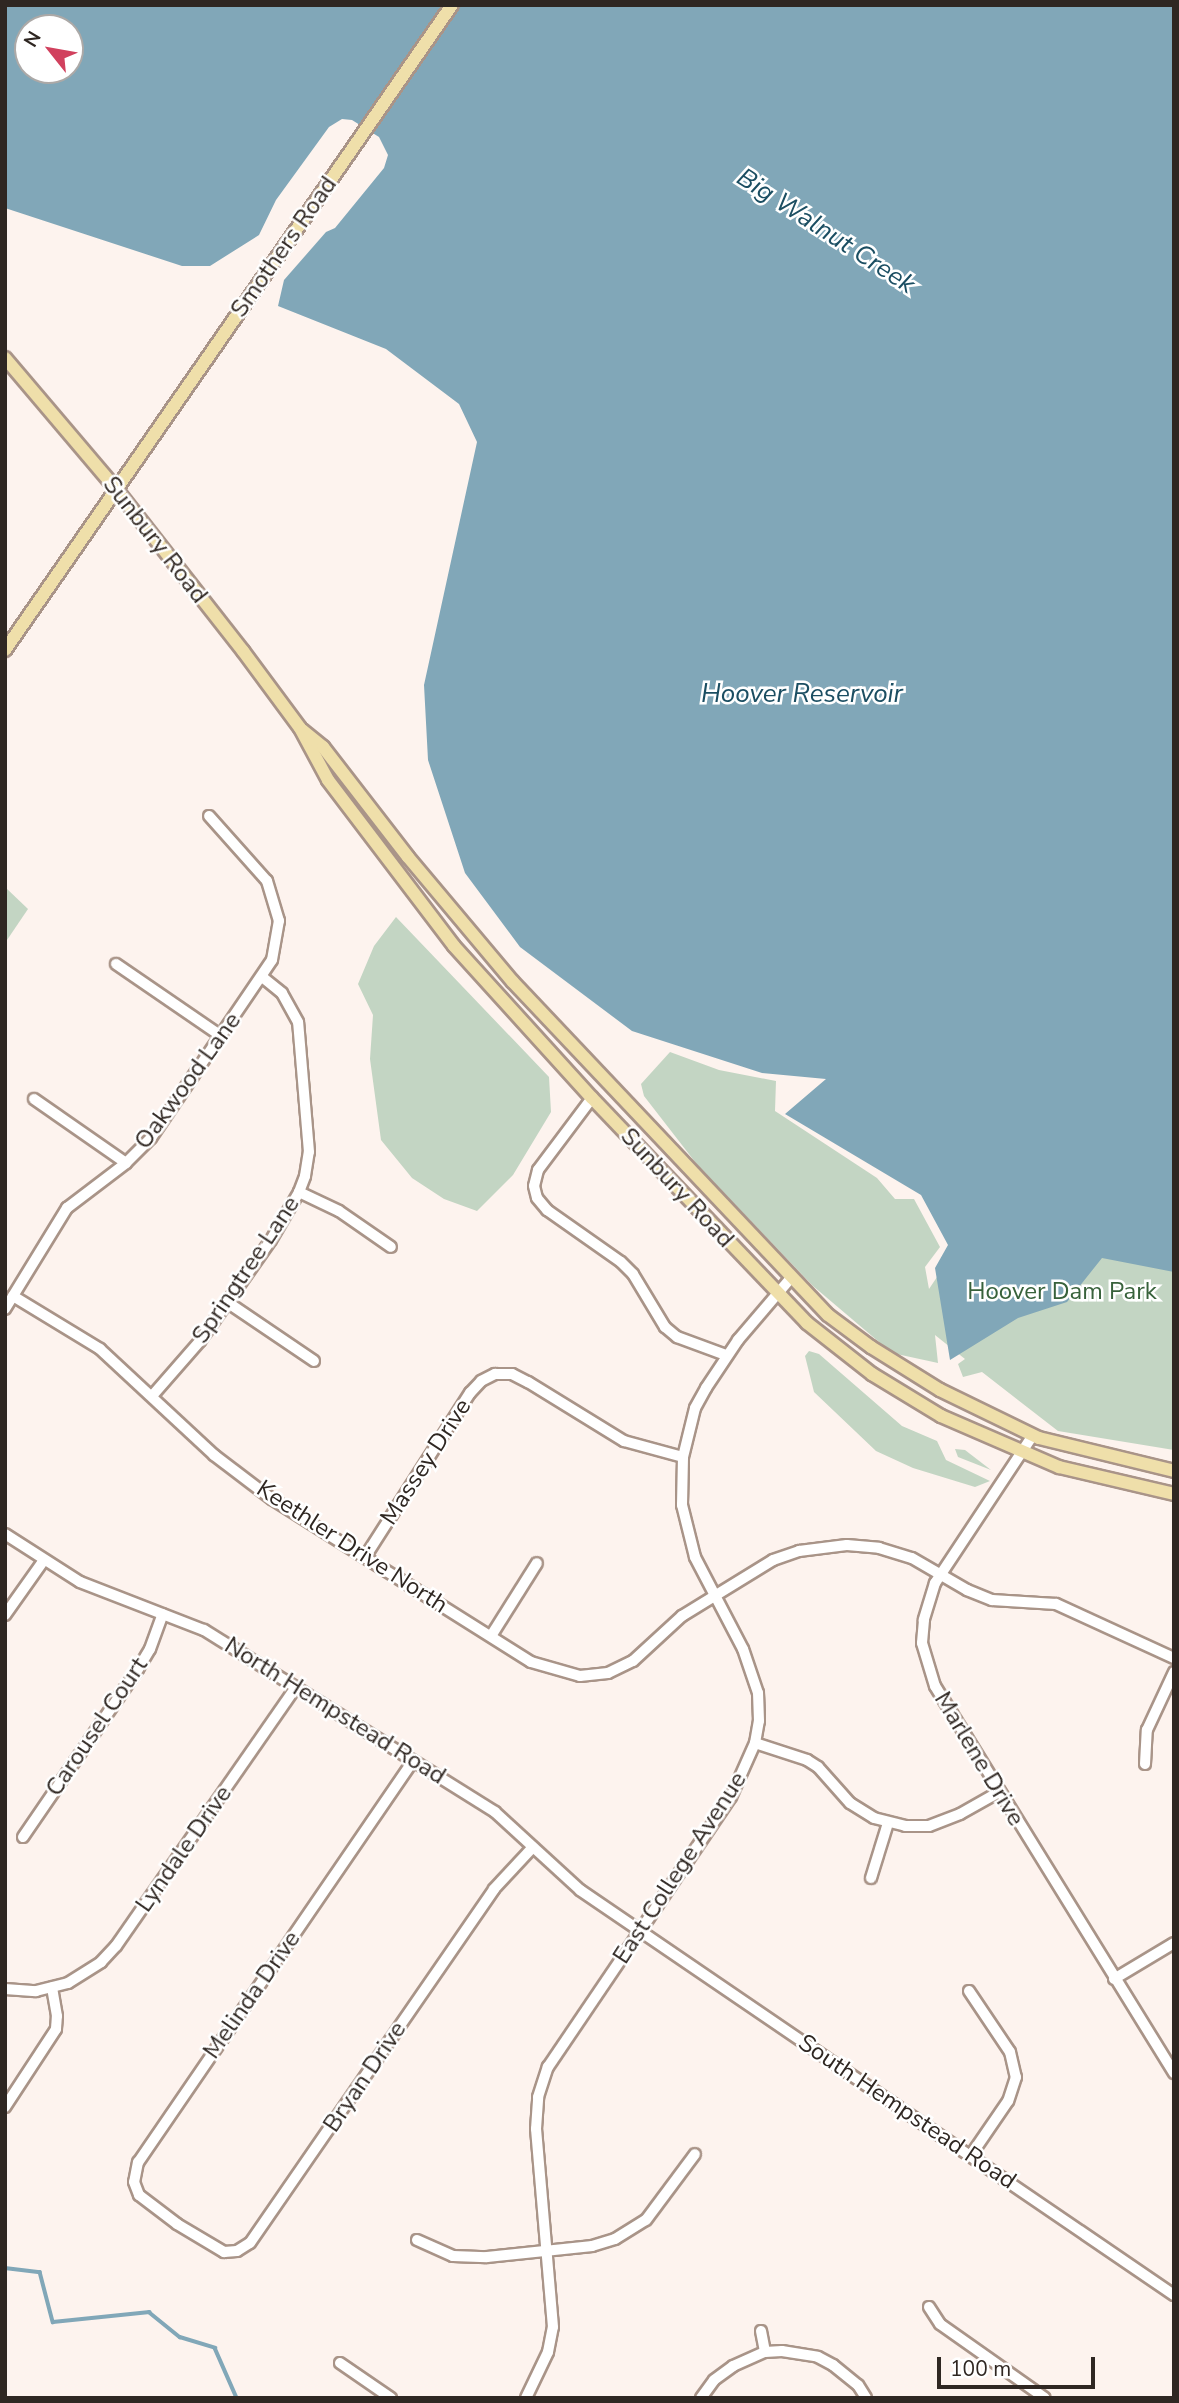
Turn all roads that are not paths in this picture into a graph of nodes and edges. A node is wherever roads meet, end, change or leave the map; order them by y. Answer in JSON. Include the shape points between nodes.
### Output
{"nodes":[{"id":1,"x":452,"y":5,"type":"edge"},
{"id":2,"x":5,"y":358,"type":"edge"},
{"id":3,"x":116,"y":489,"type":"junction"},
{"id":4,"x":5,"y":650,"type":"edge"},
{"id":5,"x":300,"y":728,"type":"junction"},
{"id":6,"x":209,"y":816,"type":"dead end"},
{"id":7,"x":116,"y":964,"type":"dead end"},
{"id":8,"x":262,"y":977,"type":"junction"},
{"id":9,"x":221,"y":1036,"type":"junction"},
{"id":10,"x":592,"y":1098,"type":"junction"},
{"id":11,"x":34,"y":1099,"type":"dead end"},
{"id":12,"x":126,"y":1163,"type":"junction"},
{"id":13,"x":299,"y":1192,"type":"junction"},
{"id":14,"x":390,"y":1247,"type":"dead end"},
{"id":15,"x":791,"y":1278,"type":"junction"},
{"id":16,"x":778,"y":1293,"type":"junction"},
{"id":17,"x":13,"y":1296,"type":"junction"},
{"id":18,"x":227,"y":1302,"type":"junction"},
{"id":19,"x":5,"y":1309,"type":"edge"},
{"id":20,"x":726,"y":1355,"type":"junction"},
{"id":21,"x":314,"y":1361,"type":"dead end"},
{"id":22,"x":152,"y":1396,"type":"junction"},
{"id":23,"x":1032,"y":1435,"type":"junction"},
{"id":24,"x":1022,"y":1453,"type":"junction"},
{"id":25,"x":683,"y":1457,"type":"junction"},
{"id":26,"x":1174,"y":1471,"type":"edge"},
{"id":27,"x":1174,"y":1494,"type":"edge"},
{"id":28,"x":5,"y":1534,"type":"edge"},
{"id":29,"x":365,"y":1557,"type":"junction"},
{"id":30,"x":44,"y":1560,"type":"junction"},
{"id":31,"x":537,"y":1563,"type":"dead end"},
{"id":32,"x":942,"y":1573,"type":"junction"},
{"id":33,"x":713,"y":1596,"type":"junction"},
{"id":34,"x":163,"y":1614,"type":"junction"},
{"id":35,"x":5,"y":1615,"type":"edge"},
{"id":36,"x":491,"y":1636,"type":"junction"},
{"id":37,"x":1174,"y":1658,"type":"edge"},
{"id":38,"x":1174,"y":1672,"type":"edge"},
{"id":39,"x":296,"y":1687,"type":"junction"},
{"id":40,"x":755,"y":1744,"type":"junction"},
{"id":41,"x":413,"y":1760,"type":"junction"},
{"id":42,"x":1145,"y":1764,"type":"dead end"},
{"id":43,"x":999,"y":1792,"type":"junction"},
{"id":44,"x":888,"y":1822,"type":"junction"},
{"id":45,"x":23,"y":1837,"type":"dead end"},
{"id":46,"x":533,"y":1847,"type":"junction"},
{"id":47,"x":871,"y":1878,"type":"dead end"},
{"id":48,"x":640,"y":1930,"type":"junction"},
{"id":49,"x":1174,"y":1943,"type":"edge"},
{"id":50,"x":1114,"y":1979,"type":"junction"},
{"id":51,"x":52,"y":1987,"type":"junction"},
{"id":52,"x":5,"y":1989,"type":"edge"},
{"id":53,"x":969,"y":1991,"type":"dead end"},
{"id":54,"x":1174,"y":2073,"type":"edge"},
{"id":55,"x":5,"y":2107,"type":"edge"},
{"id":56,"x":695,"y":2154,"type":"dead end"},
{"id":57,"x":971,"y":2155,"type":"junction"},
{"id":58,"x":177,"y":2224,"type":"joint"},
{"id":59,"x":417,"y":2240,"type":"dead end"},
{"id":60,"x":547,"y":2250,"type":"junction"},
{"id":61,"x":1174,"y":2295,"type":"edge"},
{"id":62,"x":929,"y":2307,"type":"dead end"},
{"id":63,"x":761,"y":2331,"type":"dead end"},
{"id":64,"x":765,"y":2352,"type":"junction"},
{"id":65,"x":340,"y":2363,"type":"dead end"},
{"id":66,"x":391,"y":2398,"type":"edge"},
{"id":67,"x":526,"y":2398,"type":"edge"},
{"id":68,"x":701,"y":2398,"type":"edge"},
{"id":69,"x":866,"y":2398,"type":"edge"},
{"id":70,"x":1045,"y":2398,"type":"edge"}],
"edges":[{"from":1,"to":3,"type":"main road","name":"Smothers Road"},
{"from":2,"to":3,"type":"main road","name":"Sunbury Road"},
{"from":3,"to":4,"type":"main road","name":"Smothers Road"},
{"from":3,"to":5,"type":"main road","name":"Sunbury Road"},
{"from":5,"to":10,"type":"main road","name":"Sunbury Road","via":[[322,772],[393,870],[497,996]]},
{"from":5,"to":15,"type":"main road","name":"Sunbury Road","via":[[323,747],[513,982]]},
{"from":6,"to":8,"type":"street","name":"Oakwood Lane","via":[[267,881],[275,901],[277,941]]},
{"from":7,"to":9,"type":"street"},
{"from":8,"to":9,"type":"street","name":"Oakwood Lane"},
{"from":8,"to":13,"type":"street","name":"Springtree Lane","via":[[292,1007],[301,1038],[309,1152]]},
{"from":9,"to":12,"type":"street","name":"Oakwood Lane","via":[[151,1138]]},
{"from":10,"to":16,"type":"main road","name":"Sunbury Road"},
{"from":10,"to":20,"type":"street","via":[[538,1170],[537,1198],[621,1262],[665,1327],[677,1337]]},
{"from":11,"to":12,"type":"street"},
{"from":12,"to":17,"type":"street","name":"Oakwood Lane","via":[[66,1208]]},
{"from":13,"to":14,"type":"street","via":[[339,1211]]},
{"from":13,"to":18,"type":"street","name":"Springtree Lane"},
{"from":15,"to":16,"type":"street","name":"East College Avenue"},
{"from":15,"to":23,"type":"main road","name":"Sunbury Road","via":[[828,1315],[871,1347],[940,1390]]},
{"from":16,"to":20,"type":"street","name":"East College Avenue"},
{"from":16,"to":24,"type":"main road","name":"Sunbury Road","via":[[807,1323],[872,1374],[941,1416]]},
{"from":17,"to":19,"type":"street","name":"Oakwood Lane"},
{"from":17,"to":22,"type":"street","name":"Keethler Drive North","via":[[100,1349]]},
{"from":18,"to":21,"type":"street"},
{"from":18,"to":22,"type":"street","name":"Springtree Lane"},
{"from":20,"to":25,"type":"street","name":"East College Avenue","via":[[695,1408]]},
{"from":22,"to":29,"type":"street","name":"Keethler Drive North","via":[[214,1455],[272,1499]]},
{"from":23,"to":24,"type":"street","name":"Marlene Drive"},
{"from":23,"to":26,"type":"main road","name":"Sunbury Road"},
{"from":24,"to":27,"type":"main road","name":"Sunbury Road"},
{"from":24,"to":32,"type":"street","name":"Marlene Drive"},
{"from":25,"to":29,"type":"street","name":"Massey Drive","via":[[624,1441],[528,1382],[512,1374],[495,1374],[470,1393]]},
{"from":25,"to":33,"type":"street","name":"East College Avenue","via":[[685,1526]]},
{"from":28,"to":30,"type":"street","name":"North Hempstead Road"},
{"from":29,"to":36,"type":"street","name":"Keethler Drive North"},
{"from":30,"to":34,"type":"street","name":"North Hempstead Road","via":[[98,1590]]},
{"from":30,"to":35,"type":"street"},
{"from":31,"to":36,"type":"street"},
{"from":32,"to":33,"type":"street","name":"Keethler Drive North","via":[[922,1561],[879,1548],[822,1547],[773,1560]]},
{"from":32,"to":37,"type":"street","name":"Keethler Drive North","via":[[992,1601],[1056,1604]]},
{"from":32,"to":43,"type":"street","name":"Marlene Drive","via":[[924,1620],[922,1643],[927,1664],[935,1686]]},
{"from":33,"to":36,"type":"street","name":"Keethler Drive North","via":[[682,1616],[633,1661],[608,1673],[580,1675],[531,1662]]},
{"from":33,"to":40,"type":"street","name":"East College Avenue","via":[[751,1668],[758,1693]]},
{"from":34,"to":39,"type":"street","name":"North Hempstead Road","via":[[204,1630]]},
{"from":34,"to":45,"type":"street","name":"Carousel Court","via":[[138,1670]]},
{"from":38,"to":42,"type":"street","via":[[1147,1730]]},
{"from":39,"to":41,"type":"street","name":"North Hempstead Road"},
{"from":39,"to":51,"type":"street","name":"Lyndale Drive","via":[[116,1946],[101,1962],[68,1983]]},
{"from":40,"to":44,"type":"street","via":[[807,1760],[850,1803]]},
{"from":40,"to":48,"type":"street","name":"East College Avenue","via":[[731,1797]]},
{"from":41,"to":46,"type":"street","name":"North Hempstead Road","via":[[495,1812]]},
{"from":41,"to":58,"type":"street","name":"Melinda Drive","via":[[138,2162],[134,2182],[139,2195]]},
{"from":43,"to":44,"type":"street","via":[[929,1826]]},
{"from":43,"to":50,"type":"street","name":"Marlene Drive"},
{"from":44,"to":47,"type":"street"},
{"from":46,"to":48,"type":"street","name":"North Hempstead Road","via":[[580,1890]]},
{"from":46,"to":58,"type":"street","name":"Bryan Drive","via":[[494,1889],[250,2244],[224,2252]]},
{"from":48,"to":57,"type":"street","name":"South Hempstead Road"},
{"from":48,"to":60,"type":"street","name":"East College Avenue","via":[[555,2054],[538,2097],[536,2129]]},
{"from":49,"to":50,"type":"street"},
{"from":50,"to":54,"type":"street","name":"Marlene Drive"},
{"from":51,"to":52,"type":"street","name":"Lyndale Drive"},
{"from":51,"to":55,"type":"street","via":[[56,2029]]},
{"from":53,"to":57,"type":"street","via":[[1010,2052],[1016,2077],[1008,2101]]},
{"from":56,"to":60,"type":"street","via":[[646,2220],[631,2231],[592,2246]]},
{"from":57,"to":61,"type":"street","name":"South Hempstead Road"},
{"from":59,"to":60,"type":"street","via":[[453,2256],[487,2258]]},
{"from":60,"to":67,"type":"street","name":"East College Avenue","via":[[553,2327],[548,2352]]},
{"from":62,"to":70,"type":"street","via":[[940,2324]]},
{"from":63,"to":64,"type":"street"},
{"from":64,"to":68,"type":"street","via":[[733,2365]]},
{"from":64,"to":69,"type":"street","via":[[818,2357],[849,2377]]},
{"from":65,"to":66,"type":"street"}]}
